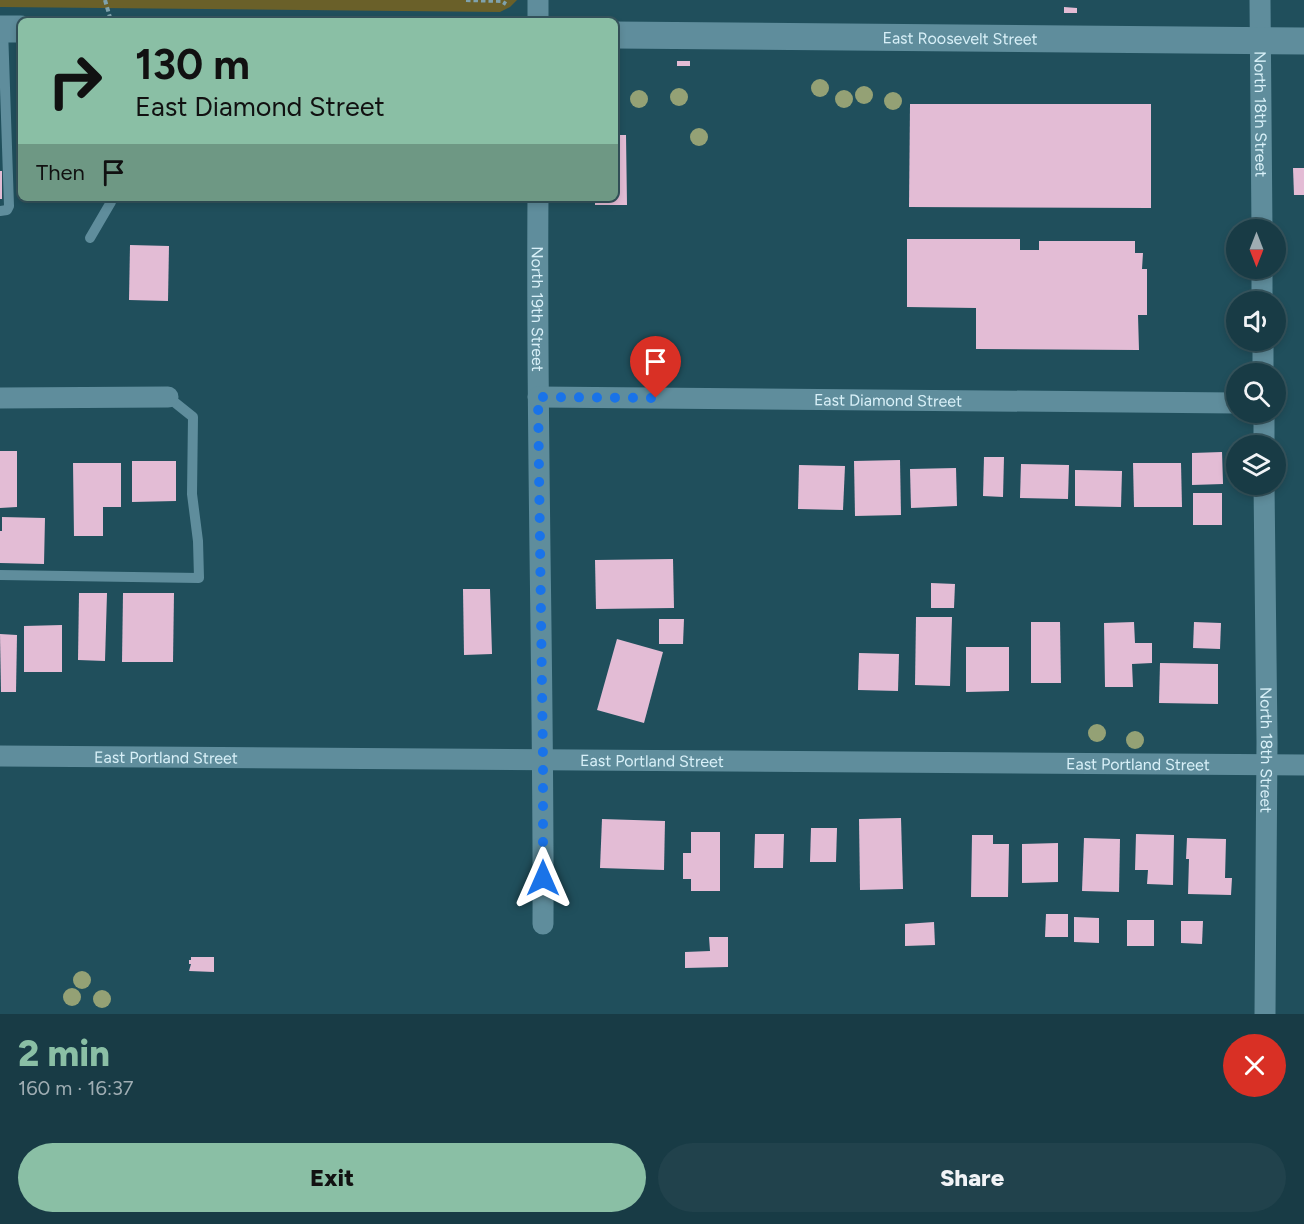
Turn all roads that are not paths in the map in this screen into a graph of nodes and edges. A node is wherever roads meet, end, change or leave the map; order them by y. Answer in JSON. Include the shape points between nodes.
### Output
{"nodes":[{"id":1,"x":538,"y":0,"type":"edge"},
{"id":2,"x":1260,"y":0,"type":"edge"},
{"id":3,"x":538,"y":18,"type":"edge"},
{"id":4,"x":8,"y":29,"type":"edge"},
{"id":5,"x":618,"y":35,"type":"edge"},
{"id":6,"x":1260,"y":41,"type":"junction"},
{"id":7,"x":1304,"y":41,"type":"edge"},
{"id":8,"x":111,"y":201,"type":"edge"},
{"id":9,"x":538,"y":201,"type":"edge"},
{"id":10,"x":3,"y":216,"type":"edge"},
{"id":11,"x":1262,"y":219,"type":"edge"},
{"id":12,"x":90,"y":238,"type":"dead end"},
{"id":13,"x":168,"y":397,"type":"joint"},
{"id":14,"x":538,"y":397,"type":"junction"},
{"id":15,"x":0,"y":398,"type":"edge"},
{"id":16,"x":1226,"y":403,"type":"edge"},
{"id":17,"x":1264,"y":495,"type":"edge"},
{"id":18,"x":0,"y":575,"type":"edge"},
{"id":19,"x":0,"y":756,"type":"edge"},
{"id":20,"x":543,"y":760,"type":"junction"},
{"id":21,"x":1267,"y":765,"type":"junction"},
{"id":22,"x":1304,"y":765,"type":"edge"},
{"id":23,"x":543,"y":924,"type":"dead end"},
{"id":24,"x":1265,"y":1014,"type":"edge"}],
"edges":[{"from":1,"to":3,"type":"street"},
{"from":2,"to":6,"type":"street","name":"North 18th Street"},
{"from":4,"to":10,"type":"lane","via":[[9,206]]},
{"from":5,"to":6,"type":"street","name":"East Roosevelt Street"},
{"from":6,"to":7,"type":"street","name":"East Roosevelt Street"},
{"from":6,"to":11,"type":"street","name":"North 18th Street"},
{"from":8,"to":12,"type":"lane"},
{"from":9,"to":14,"type":"street","name":"North 19th Street"},
{"from":13,"to":15,"type":"street"},
{"from":13,"to":18,"type":"lane","via":[[193,417],[192,494],[199,578]]},
{"from":14,"to":16,"type":"street","name":"East Diamond Street"},
{"from":14,"to":20,"type":"street","name":"North 19th Street"},
{"from":17,"to":21,"type":"street","name":"North 18th Street"},
{"from":19,"to":20,"type":"street","name":"East Portland Street"},
{"from":20,"to":21,"type":"street","name":"East Portland Street"},
{"from":20,"to":23,"type":"street","name":"North 19th Street"},
{"from":21,"to":22,"type":"street","name":"East Portland Street"},
{"from":21,"to":24,"type":"street","name":"North 18th Street"}]}
